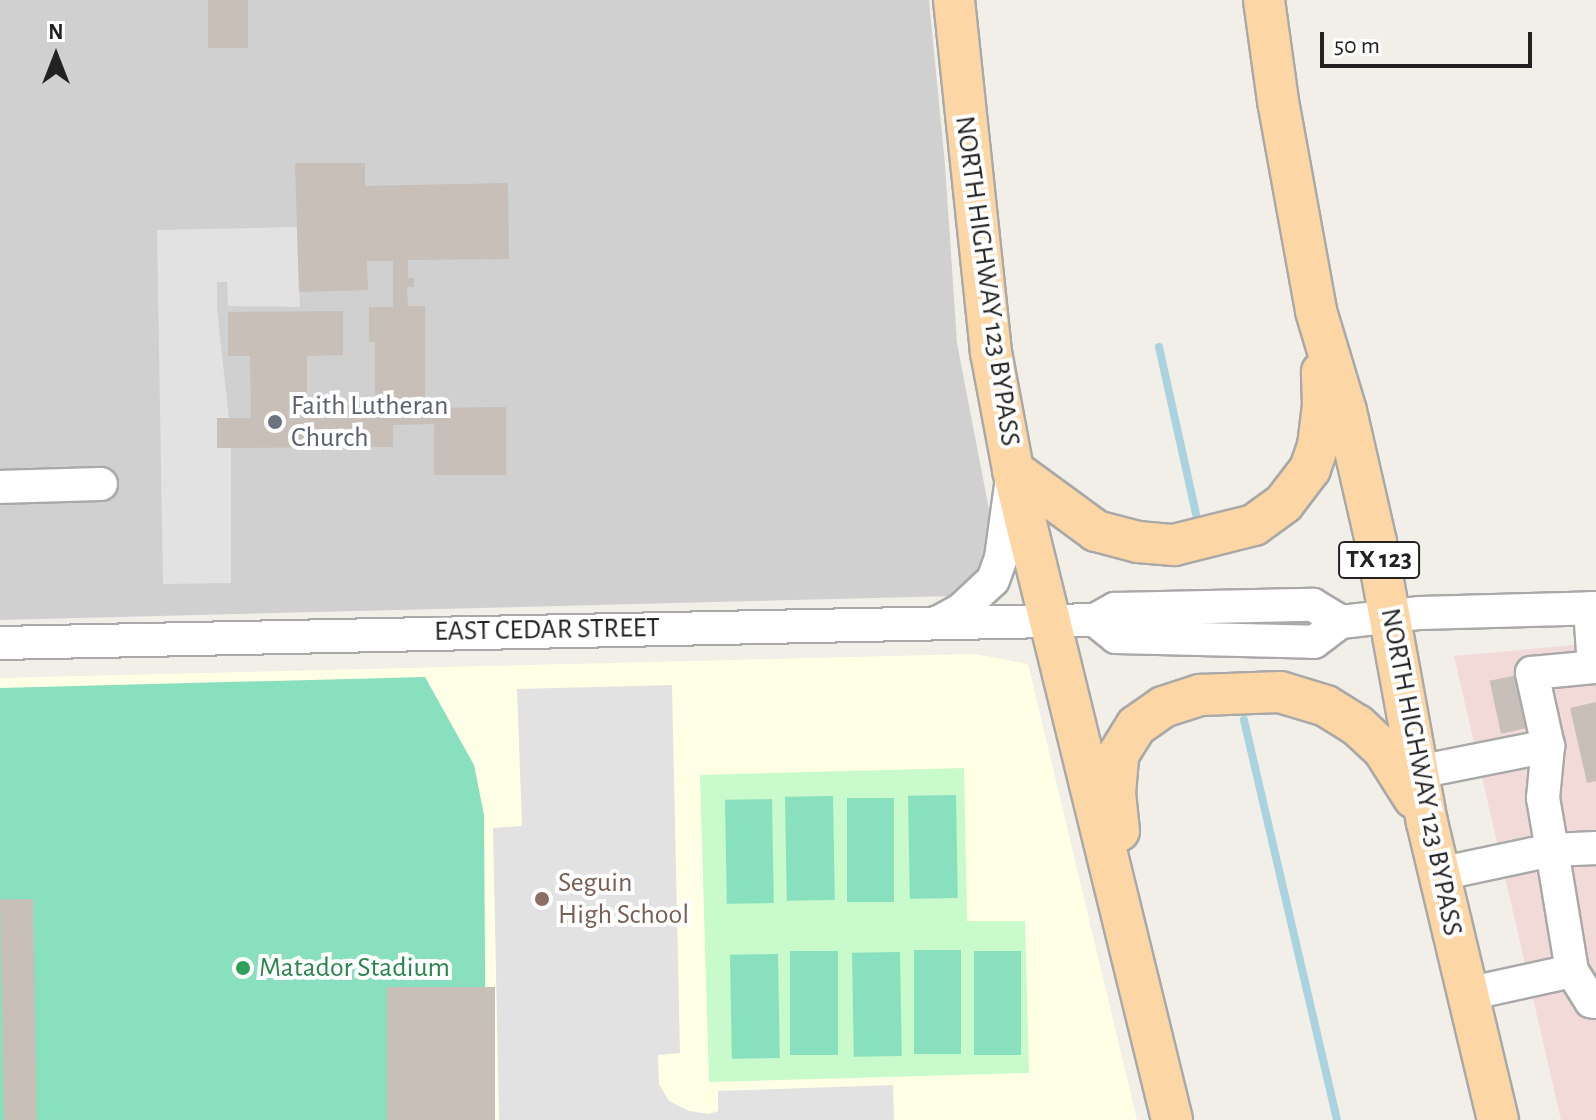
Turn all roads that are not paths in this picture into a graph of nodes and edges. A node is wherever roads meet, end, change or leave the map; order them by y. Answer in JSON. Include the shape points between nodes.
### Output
{"nodes":[{"id":1,"x":954,"y":0,"type":"edge"},
{"id":2,"x":1264,"y":0,"type":"edge"},
{"id":3,"x":1316,"y":311,"type":"junction"},
{"id":4,"x":1013,"y":470,"type":"junction"},
{"id":5,"x":101,"y":484,"type":"dead end"},
{"id":6,"x":0,"y":487,"type":"edge"},
{"id":7,"x":1593,"y":608,"type":"edge"},
{"id":8,"x":1390,"y":619,"type":"junction"},
{"id":9,"x":1050,"y":621,"type":"junction"},
{"id":10,"x":939,"y":623,"type":"junction"},
{"id":11,"x":0,"y":643,"type":"edge"},
{"id":12,"x":1548,"y":746,"type":"junction"},
{"id":13,"x":1418,"y":772,"type":"junction"},
{"id":14,"x":1427,"y":822,"type":"junction"},
{"id":15,"x":1596,"y":848,"type":"edge"},
{"id":16,"x":1552,"y":850,"type":"junction"},
{"id":17,"x":1439,"y":874,"type":"junction"},
{"id":18,"x":1135,"y":961,"type":"junction"},
{"id":19,"x":1572,"y":971,"type":"junction"},
{"id":20,"x":1467,"y":994,"type":"junction"},
{"id":21,"x":1596,"y":1002,"type":"edge"},
{"id":22,"x":1172,"y":1120,"type":"edge"},
{"id":23,"x":1498,"y":1120,"type":"edge"}],
"edges":[{"from":1,"to":4,"type":"main road","name":"NORTH HIGHWAY 123 BYPASS","via":[[991,352]]},
{"from":2,"to":3,"type":"main road","name":"NORTH HIGHWAY 123 BYPASS","number":"TX 123"},
{"from":3,"to":4,"type":"main road","via":[[1323,405],[1318,446],[1310,469],[1284,503],[1254,525],[1174,545],[1138,542],[1096,531]]},
{"from":3,"to":8,"type":"main road","name":"NORTH HIGHWAY 123 BYPASS","number":"TX 123","via":[[1346,411]]},
{"from":4,"to":9,"type":"main road","name":"NORTH HIGHWAY 123 BYPASS"},
{"from":4,"to":10,"type":"street","via":[[993,580]]},
{"from":5,"to":6,"type":"street"},
{"from":7,"to":8,"type":"street","name":"EAST CEDAR STREET","via":[[1420,613]]},
{"from":7,"to":12,"type":"street","via":[[1594,667],[1532,673]]},
{"from":8,"to":9,"type":"street","name":"EAST CEDAR STREET","via":[[1341,622],[1313,605],[1115,609],[1095,620]]},
{"from":8,"to":13,"type":"main road","name":"NORTH HIGHWAY 123 BYPASS","number":"TX 123"},
{"from":9,"to":10,"type":"street","name":"EAST CEDAR STREET"},
{"from":9,"to":18,"type":"main road","name":"NORTH HIGHWAY 123 BYPASS"},
{"from":10,"to":11,"type":"street","name":"EAST CEDAR STREET"},
{"from":12,"to":13,"type":"street"},
{"from":12,"to":16,"type":"street","via":[[1543,798]]},
{"from":13,"to":14,"type":"main road","name":"NORTH HIGHWAY 123 BYPASS","number":"TX 123"},
{"from":14,"to":17,"type":"main road","name":"NORTH HIGHWAY 123 BYPASS","number":"TX 123"},
{"from":14,"to":18,"type":"main road","via":[[1383,749],[1326,706],[1280,692],[1239,691],[1163,707],[1136,726],[1118,755],[1115,793]]},
{"from":15,"to":16,"type":"street"},
{"from":16,"to":17,"type":"street"},
{"from":16,"to":19,"type":"street"},
{"from":17,"to":20,"type":"main road","name":"NORTH HIGHWAY 123 BYPASS","number":"TX 123"},
{"from":18,"to":22,"type":"main road","name":"NORTH HIGHWAY 123 BYPASS"},
{"from":19,"to":20,"type":"street"},
{"from":19,"to":21,"type":"street"},
{"from":20,"to":23,"type":"main road","name":"NORTH HIGHWAY 123 BYPASS","number":"TX 123"}]}
